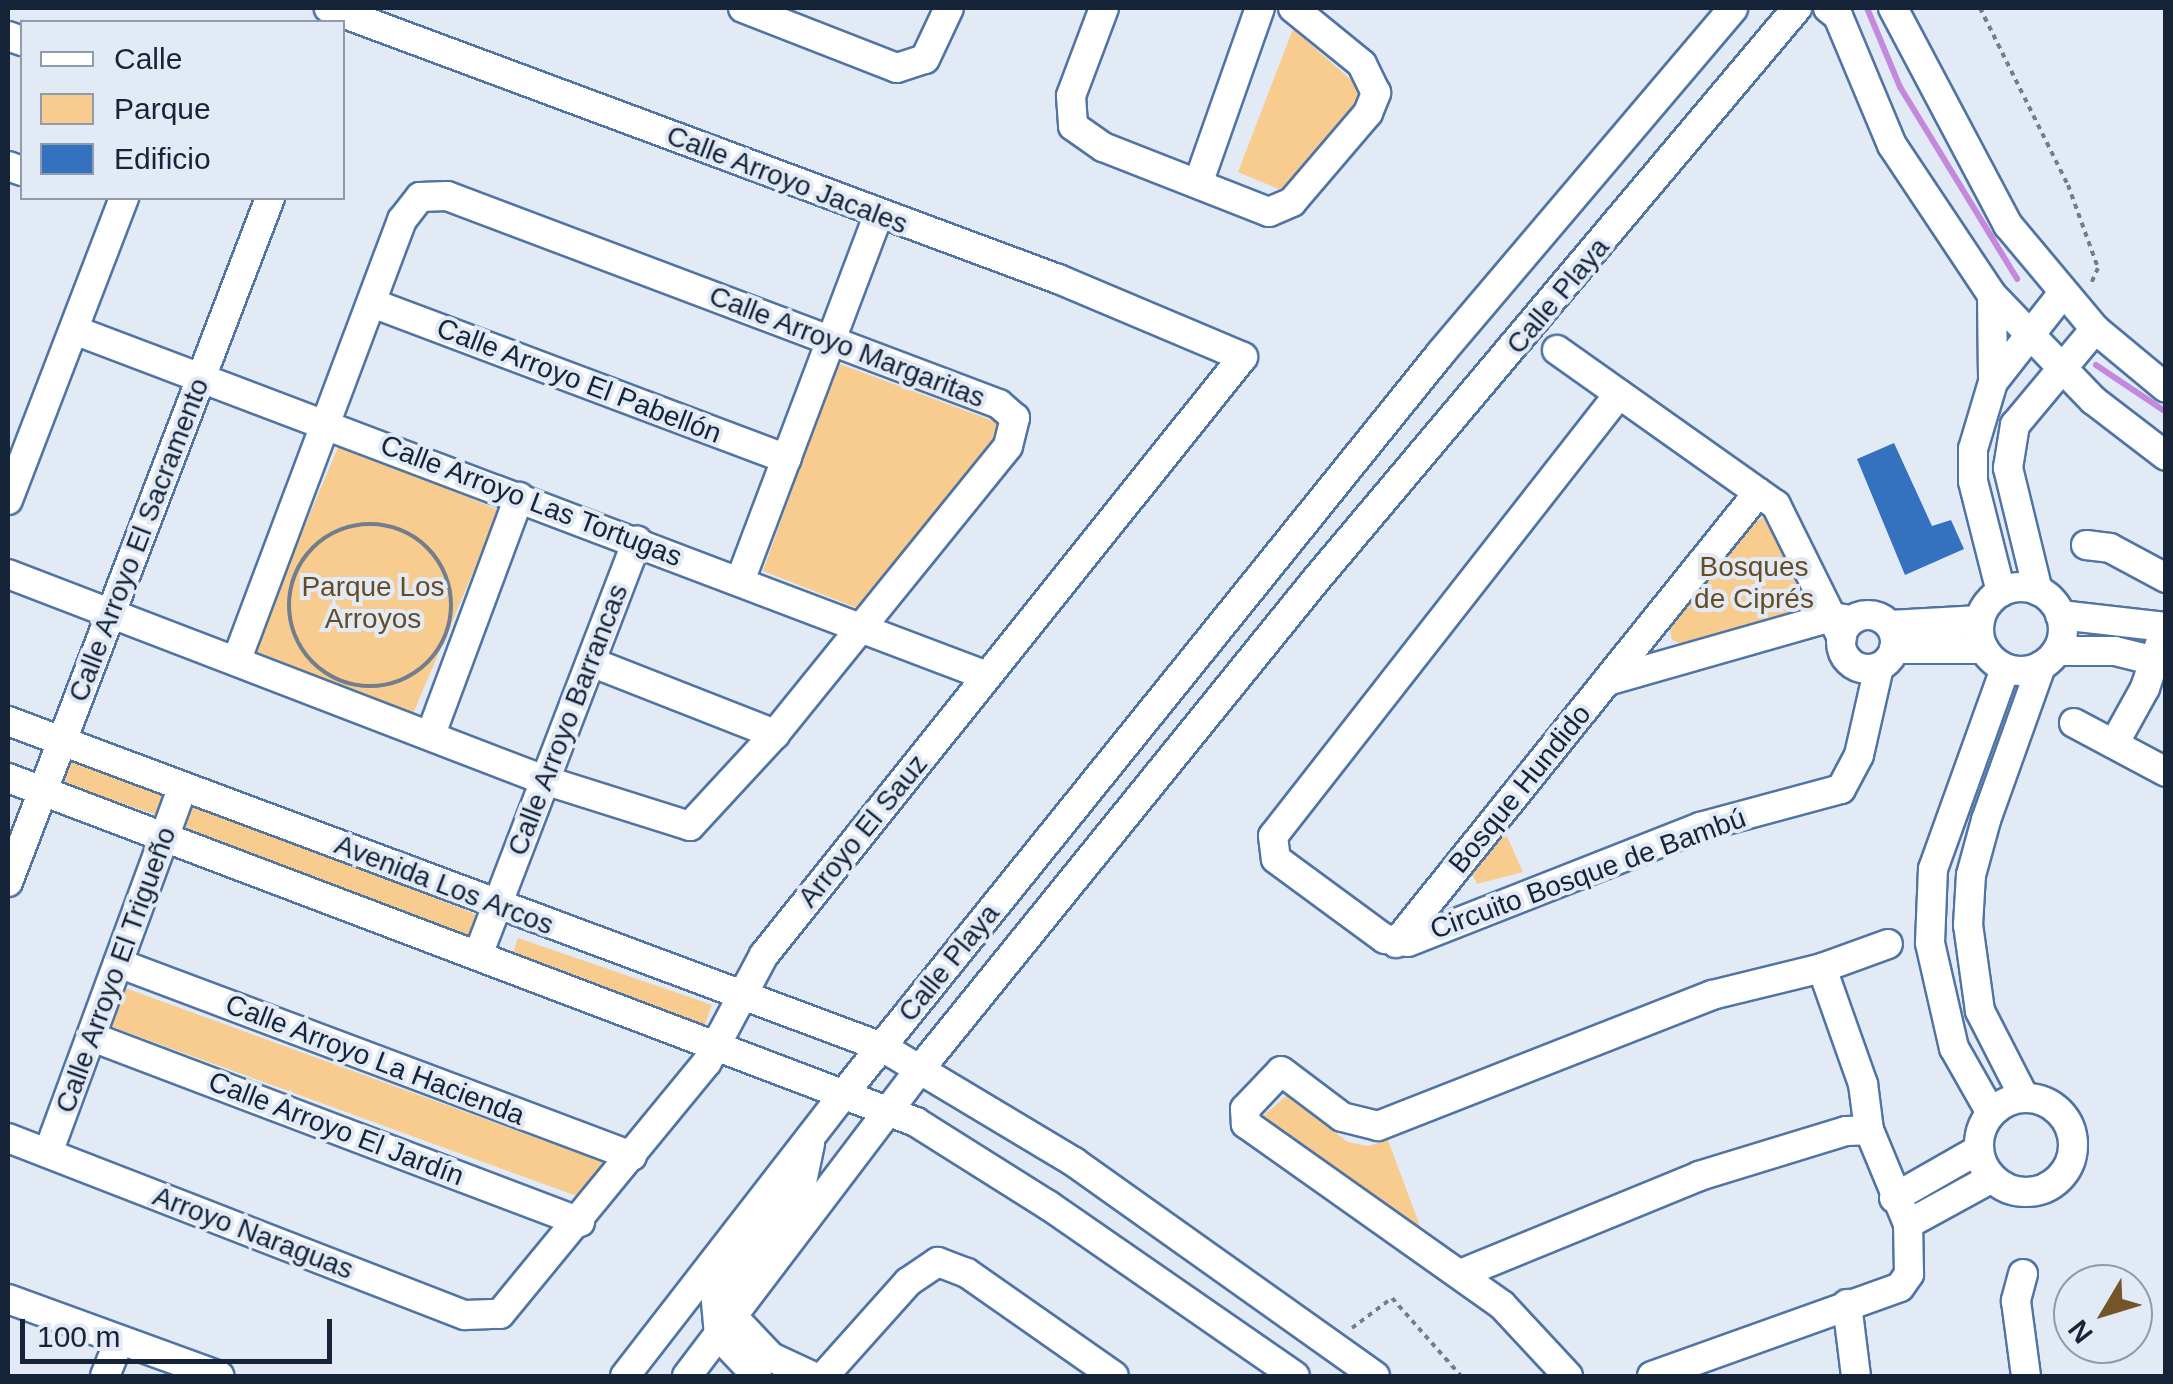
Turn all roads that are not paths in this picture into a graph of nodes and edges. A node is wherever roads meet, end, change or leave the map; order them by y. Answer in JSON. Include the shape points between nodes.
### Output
{"nodes":[{"id":1,"x":743,"y":8,"type":"edge"},
{"id":2,"x":948,"y":8,"type":"edge"},
{"id":3,"x":1104,"y":8,"type":"edge"},
{"id":4,"x":1280,"y":8,"type":"edge"},
{"id":5,"x":1293,"y":8,"type":"edge"},
{"id":6,"x":1734,"y":8,"type":"edge"},
{"id":7,"x":1797,"y":8,"type":"edge"},
{"id":8,"x":1828,"y":8,"type":"edge"},
{"id":9,"x":1892,"y":8,"type":"edge"},
{"id":10,"x":337,"y":12,"type":"edge"},
{"id":11,"x":788,"y":15,"type":"edge"},
{"id":12,"x":1258,"y":16,"type":"edge"},
{"id":13,"x":1199,"y":181,"type":"junction"},
{"id":14,"x":115,"y":200,"type":"edge"},
{"id":15,"x":269,"y":200,"type":"edge"},
{"id":16,"x":878,"y":215,"type":"junction"},
{"id":17,"x":1992,"y":295,"type":"junction"},
{"id":18,"x":372,"y":303,"type":"junction"},
{"id":19,"x":2079,"y":311,"type":"junction"},
{"id":20,"x":74,"y":330,"type":"junction"},
{"id":21,"x":2029,"y":332,"type":"junction"},
{"id":22,"x":831,"y":340,"type":"junction"},
{"id":23,"x":1557,"y":350,"type":"dead end"},
{"id":24,"x":1243,"y":357,"type":"joint"},
{"id":25,"x":2062,"y":366,"type":"junction"},
{"id":26,"x":202,"y":378,"type":"junction"},
{"id":27,"x":1993,"y":382,"type":"junction"},
{"id":28,"x":2166,"y":388,"type":"edge"},
{"id":29,"x":1619,"y":394,"type":"junction"},
{"id":30,"x":2093,"y":400,"type":"junction"},
{"id":31,"x":2026,"y":406,"type":"junction"},
{"id":32,"x":326,"y":424,"type":"junction"},
{"id":33,"x":17,"y":442,"type":"edge"},
{"id":34,"x":1974,"y":449,"type":"junction"},
{"id":35,"x":2011,"y":452,"type":"junction"},
{"id":36,"x":2166,"y":456,"type":"edge"},
{"id":37,"x":787,"y":459,"type":"junction"},
{"id":38,"x":1758,"y":493,"type":"junction"},
{"id":39,"x":519,"y":498,"type":"junction"},
{"id":40,"x":8,"y":500,"type":"edge"},
{"id":41,"x":637,"y":540,"type":"junction"},
{"id":42,"x":2086,"y":544,"type":"dead end"},
{"id":43,"x":1279,"y":554,"type":"junction"},
{"id":44,"x":8,"y":574,"type":"edge"},
{"id":45,"x":2166,"y":578,"type":"edge"},
{"id":46,"x":740,"y":581,"type":"junction"},
{"id":47,"x":1315,"y":581,"type":"junction"},
{"id":48,"x":2038,"y":591,"type":"junction"},
{"id":49,"x":2001,"y":592,"type":"junction"},
{"id":50,"x":110,"y":612,"type":"junction"},
{"id":51,"x":2060,"y":615,"type":"junction"},
{"id":52,"x":1980,"y":620,"type":"junction"},
{"id":53,"x":1842,"y":625,"type":"junction"},
{"id":54,"x":859,"y":627,"type":"junction"},
{"id":55,"x":2165,"y":627,"type":"edge"},
{"id":56,"x":1984,"y":650,"type":"junction"},
{"id":57,"x":1881,"y":652,"type":"junction"},
{"id":58,"x":2049,"y":659,"type":"junction"},
{"id":59,"x":237,"y":660,"type":"junction"},
{"id":60,"x":2155,"y":661,"type":"junction"},
{"id":61,"x":590,"y":662,"type":"junction"},
{"id":62,"x":2005,"y":668,"type":"junction"},
{"id":63,"x":987,"y":676,"type":"junction"},
{"id":64,"x":1606,"y":681,"type":"junction"},
{"id":65,"x":8,"y":721,"type":"edge"},
{"id":66,"x":2074,"y":723,"type":"dead end"},
{"id":67,"x":431,"y":734,"type":"junction"},
{"id":68,"x":775,"y":734,"type":"junction"},
{"id":69,"x":61,"y":741,"type":"junction"},
{"id":70,"x":2114,"y":744,"type":"junction"},
{"id":71,"x":2166,"y":772,"type":"edge"},
{"id":72,"x":8,"y":778,"type":"edge"},
{"id":73,"x":544,"y":780,"type":"junction"},
{"id":74,"x":183,"y":787,"type":"junction"},
{"id":75,"x":43,"y":792,"type":"junction"},
{"id":76,"x":165,"y":837,"type":"junction"},
{"id":77,"x":8,"y":882,"type":"edge"},
{"id":78,"x":498,"y":906,"type":"junction"},
{"id":79,"x":1396,"y":943,"type":"junction"},
{"id":80,"x":1888,"y":944,"type":"dead end"},
{"id":81,"x":478,"y":956,"type":"junction"},
{"id":82,"x":118,"y":963,"type":"junction"},
{"id":83,"x":1822,"y":968,"type":"junction"},
{"id":84,"x":738,"y":994,"type":"junction"},
{"id":85,"x":92,"y":1037,"type":"junction"},
{"id":86,"x":716,"y":1045,"type":"junction"},
{"id":87,"x":882,"y":1046,"type":"junction"},
{"id":88,"x":920,"y":1068,"type":"junction"},
{"id":89,"x":845,"y":1092,"type":"junction"},
{"id":90,"x":2024,"y":1097,"type":"junction"},
{"id":91,"x":891,"y":1110,"type":"junction"},
{"id":92,"x":1990,"y":1113,"type":"junction"},
{"id":93,"x":1870,"y":1130,"type":"junction"},
{"id":94,"x":8,"y":1138,"type":"edge"},
{"id":95,"x":810,"y":1141,"type":"junction"},
{"id":96,"x":1978,"y":1150,"type":"junction"},
{"id":97,"x":48,"y":1153,"type":"junction"},
{"id":98,"x":632,"y":1156,"type":"junction"},
{"id":99,"x":1992,"y":1178,"type":"junction"},
{"id":100,"x":1894,"y":1198,"type":"junction"},
{"id":101,"x":580,"y":1222,"type":"junction"},
{"id":102,"x":1908,"y":1224,"type":"junction"},
{"id":103,"x":1463,"y":1273,"type":"junction"},
{"id":104,"x":2023,"y":1274,"type":"dead end"},
{"id":105,"x":8,"y":1299,"type":"edge"},
{"id":106,"x":1848,"y":1304,"type":"junction"},
{"id":107,"x":500,"y":1314,"type":"joint"},
{"id":108,"x":726,"y":1327,"type":"junction"},
{"id":109,"x":119,"y":1341,"type":"junction"},
{"id":110,"x":832,"y":1373,"type":"edge"},
{"id":111,"x":105,"y":1376,"type":"edge"},
{"id":112,"x":218,"y":1376,"type":"edge"},
{"id":113,"x":625,"y":1376,"type":"edge"},
{"id":114,"x":687,"y":1376,"type":"edge"},
{"id":115,"x":757,"y":1376,"type":"edge"},
{"id":116,"x":1114,"y":1376,"type":"edge"},
{"id":117,"x":1295,"y":1376,"type":"edge"},
{"id":118,"x":1375,"y":1376,"type":"edge"},
{"id":119,"x":1568,"y":1376,"type":"edge"},
{"id":120,"x":1652,"y":1376,"type":"edge"},
{"id":121,"x":1856,"y":1376,"type":"edge"},
{"id":122,"x":2026,"y":1376,"type":"edge"}],
"edges":[{"from":1,"to":11,"type":"street"},
{"from":2,"to":11,"type":"street","via":[[932,50],[908,68]]},
{"from":3,"to":13,"type":"street","via":[[1070,96],[1073,126],[1103,148]]},
{"from":4,"to":12,"type":"street"},
{"from":5,"to":13,"type":"street","via":[[1362,64],[1374,85],[1373,103],[1286,209],[1258,209]]},
{"from":6,"to":43,"type":"street","name":"Calle Playa","via":[[1658,90]]},
{"from":7,"to":47,"type":"street","name":"Calle Playa"},
{"from":8,"to":17,"type":"street","via":[[1838,16],[1892,145]]},
{"from":9,"to":19,"type":"street","via":[[2008,226]]},
{"from":10,"to":16,"type":"street","name":"Calle Arroyo Jacales"},
{"from":12,"to":13,"type":"street"},
{"from":14,"to":20,"type":"street"},
{"from":15,"to":26,"type":"street","name":"Calle Arroyo El Sacramento"},
{"from":16,"to":22,"type":"street"},
{"from":16,"to":24,"type":"street","name":"Calle Arroyo Jacales","via":[[1058,279]]},
{"from":17,"to":21,"type":"street"},
{"from":17,"to":27,"type":"street"},
{"from":18,"to":22,"type":"street","name":"Calle Arroyo Margaritas","via":[[406,210],[420,197],[437,195]]},
{"from":18,"to":32,"type":"street","name":"Calle Arroyo Margaritas"},
{"from":18,"to":37,"type":"street","name":"Calle Arroyo El Pabellón"},
{"from":19,"to":21,"type":"street"},
{"from":19,"to":25,"type":"street"},
{"from":19,"to":28,"type":"street"},
{"from":20,"to":26,"type":"street","name":"Calle Arroyo Las Tortugas"},
{"from":20,"to":33,"type":"street"},
{"from":21,"to":25,"type":"street"},
{"from":21,"to":27,"type":"street"},
{"from":22,"to":37,"type":"street"},
{"from":22,"to":54,"type":"street","name":"Calle Arroyo Margaritas","via":[[1000,404],[1017,426]]},
{"from":23,"to":29,"type":"street"},
{"from":24,"to":63,"type":"street","name":"Arroyo El Sauz"},
{"from":25,"to":30,"type":"street"},
{"from":25,"to":31,"type":"street"},
{"from":26,"to":32,"type":"street","name":"Calle Arroyo Las Tortugas"},
{"from":26,"to":50,"type":"street","name":"Calle Arroyo El Sacramento"},
{"from":27,"to":34,"type":"street"},
{"from":29,"to":38,"type":"street"},
{"from":29,"to":79,"type":"street","name":"Circuito Bosque de Bambú","via":[[1273,836],[1276,859]]},
{"from":30,"to":31,"type":"street","via":[[2050,396]]},
{"from":30,"to":36,"type":"street"},
{"from":31,"to":35,"type":"street"},
{"from":32,"to":39,"type":"street","name":"Calle Arroyo Las Tortugas"},
{"from":32,"to":59,"type":"street","name":"Calle Arroyo Margaritas"},
{"from":33,"to":40,"type":"street"},
{"from":34,"to":35,"type":"street"},
{"from":34,"to":49,"type":"street","via":[[1973,482]]},
{"from":35,"to":48,"type":"street","via":[[2008,468]]},
{"from":37,"to":46,"type":"street"},
{"from":38,"to":53,"type":"street","via":[[1788,518]]},
{"from":38,"to":64,"type":"street","name":"Bosque Hundido"},
{"from":39,"to":41,"type":"street","name":"Calle Arroyo Las Tortugas"},
{"from":39,"to":67,"type":"street"},
{"from":41,"to":46,"type":"street","name":"Calle Arroyo Las Tortugas"},
{"from":41,"to":61,"type":"street","name":"Calle Arroyo Barrancas"},
{"from":42,"to":45,"type":"street","via":[[2110,548]]},
{"from":43,"to":47,"type":"street"},
{"from":43,"to":87,"type":"street","name":"Calle Playa"},
{"from":44,"to":50,"type":"street","name":"Calle Arroyo Margaritas"},
{"from":46,"to":54,"type":"street","name":"Calle Arroyo Las Tortugas"},
{"from":47,"to":88,"type":"street","name":"Calle Playa"},
{"from":48,"to":49,"type":"street"},
{"from":48,"to":51,"type":"street"},
{"from":49,"to":52,"type":"street"},
{"from":50,"to":59,"type":"street","name":"Calle Arroyo Margaritas"},
{"from":50,"to":69,"type":"street","name":"Calle Arroyo El Sacramento"},
{"from":51,"to":55,"type":"street"},
{"from":51,"to":58,"type":"street"},
{"from":52,"to":56,"type":"street"},
{"from":52,"to":57,"type":"street"},
{"from":53,"to":57,"type":"street","via":[[1845,656]]},
{"from":53,"to":57,"type":"street","via":[[1868,614]]},
{"from":53,"to":64,"type":"street","name":"Bosque Hundido"},
{"from":54,"to":63,"type":"street","name":"Calle Arroyo Las Tortugas"},
{"from":54,"to":68,"type":"street","name":"Calle Arroyo Margaritas"},
{"from":55,"to":60,"type":"street"},
{"from":56,"to":57,"type":"street"},
{"from":56,"to":62,"type":"street"},
{"from":57,"to":79,"type":"street","name":"Circuito Bosque de Bambú","via":[[1850,780],[1840,789],[1700,827]]},
{"from":58,"to":60,"type":"street","via":[[2115,651]]},
{"from":58,"to":62,"type":"street"},
{"from":58,"to":90,"type":"street","via":[[1981,838],[1968,925],[1980,1011]]},
{"from":59,"to":67,"type":"street","name":"Calle Arroyo Margaritas"},
{"from":60,"to":70,"type":"street"},
{"from":61,"to":68,"type":"street"},
{"from":61,"to":73,"type":"street","name":"Calle Arroyo Barrancas"},
{"from":62,"to":92,"type":"street","via":[[1933,869],[1930,942],[1954,1048]]},
{"from":63,"to":84,"type":"street","name":"Arroyo El Sauz"},
{"from":64,"to":79,"type":"street","name":"Bosque Hundido"},
{"from":65,"to":69,"type":"street","name":"Avenida Los Arcos"},
{"from":66,"to":70,"type":"street"},
{"from":67,"to":73,"type":"street","name":"Calle Arroyo Margaritas"},
{"from":68,"to":73,"type":"street","name":"Calle Arroyo Margaritas","via":[[690,826]]},
{"from":69,"to":74,"type":"street","name":"Avenida Los Arcos"},
{"from":69,"to":75,"type":"street","name":"Calle Arroyo El Sacramento"},
{"from":70,"to":71,"type":"street"},
{"from":72,"to":75,"type":"street","name":"Avenida Los Arcos"},
{"from":73,"to":78,"type":"street","name":"Calle Arroyo Barrancas"},
{"from":74,"to":76,"type":"street","name":"Calle Arroyo El Trigueño"},
{"from":74,"to":78,"type":"street","name":"Avenida Los Arcos"},
{"from":75,"to":76,"type":"street","name":"Avenida Los Arcos"},
{"from":75,"to":77,"type":"street","name":"Calle Arroyo El Sacramento"},
{"from":76,"to":81,"type":"street","name":"Avenida Los Arcos"},
{"from":76,"to":82,"type":"street","name":"Calle Arroyo El Trigueño"},
{"from":78,"to":81,"type":"street","name":"Calle Arroyo Barrancas"},
{"from":78,"to":84,"type":"street","name":"Avenida Los Arcos"},
{"from":80,"to":83,"type":"street"},
{"from":81,"to":86,"type":"street","name":"Avenida Los Arcos"},
{"from":82,"to":85,"type":"street","name":"Calle Arroyo El Trigueño"},
{"from":82,"to":98,"type":"street","name":"Calle Arroyo La Hacienda"},
{"from":83,"to":93,"type":"street","via":[[1868,1100]]},
{"from":83,"to":103,"type":"street","via":[[1712,995],[1378,1126],[1342,1118],[1281,1071],[1268,1080],[1245,1109],[1246,1124]]},
{"from":84,"to":86,"type":"street","name":"Arroyo El Sauz"},
{"from":84,"to":87,"type":"street","name":"Avenida Los Arcos"},
{"from":85,"to":97,"type":"street","name":"Calle Arroyo El Trigueño"},
{"from":85,"to":101,"type":"street","name":"Calle Arroyo El Jardín"},
{"from":86,"to":89,"type":"street","name":"Avenida Los Arcos"},
{"from":86,"to":98,"type":"street","name":"Arroyo El Sauz"},
{"from":87,"to":88,"type":"street","name":"Avenida Los Arcos"},
{"from":87,"to":89,"type":"street","name":"Calle Playa"},
{"from":88,"to":91,"type":"street","name":"Calle Playa"},
{"from":88,"to":118,"type":"street","name":"Avenida Los Arcos","via":[[1074,1162]]},
{"from":89,"to":91,"type":"street","name":"Avenida Los Arcos"},
{"from":89,"to":95,"type":"street","name":"Calle Playa"},
{"from":90,"to":92,"type":"street"},
{"from":90,"to":99,"type":"street","via":[[2065,1117],[2074,1147],[2070,1162],[2062,1176],[2036,1192],[2005,1188]]},
{"from":91,"to":108,"type":"street","name":"Calle Playa"},
{"from":91,"to":117,"type":"street","name":"Avenida Los Arcos","via":[[1048,1204]]},
{"from":92,"to":96,"type":"street"},
{"from":93,"to":100,"type":"street"},
{"from":93,"to":103,"type":"street","via":[[1846,1130],[1699,1176]]},
{"from":94,"to":97,"type":"street","name":"Arroyo Naraguas"},
{"from":95,"to":108,"type":"street","via":[[801,1187],[716,1299]]},
{"from":95,"to":113,"type":"street","name":"Calle Playa"},
{"from":96,"to":99,"type":"street"},
{"from":96,"to":100,"type":"street"},
{"from":97,"to":107,"type":"street","name":"Arroyo Naraguas","via":[[465,1316]]},
{"from":98,"to":101,"type":"street","name":"Arroyo El Sauz"},
{"from":99,"to":102,"type":"street"},
{"from":100,"to":102,"type":"street"},
{"from":101,"to":107,"type":"street","name":"Arroyo El Sauz"},
{"from":102,"to":106,"type":"street","via":[[1912,1260],[1900,1287]]},
{"from":103,"to":119,"type":"street"},
{"from":104,"to":122,"type":"street","via":[[2016,1301]]},
{"from":105,"to":109,"type":"street"},
{"from":106,"to":120,"type":"street"},
{"from":106,"to":121,"type":"street"},
{"from":108,"to":110,"type":"street","via":[[771,1357]]},
{"from":108,"to":114,"type":"street","name":"Calle Playa"},
{"from":108,"to":115,"type":"street"},
{"from":109,"to":111,"type":"street"},
{"from":109,"to":112,"type":"street"},
{"from":110,"to":116,"type":"street","via":[[908,1282],[938,1262],[967,1273]]}]}
